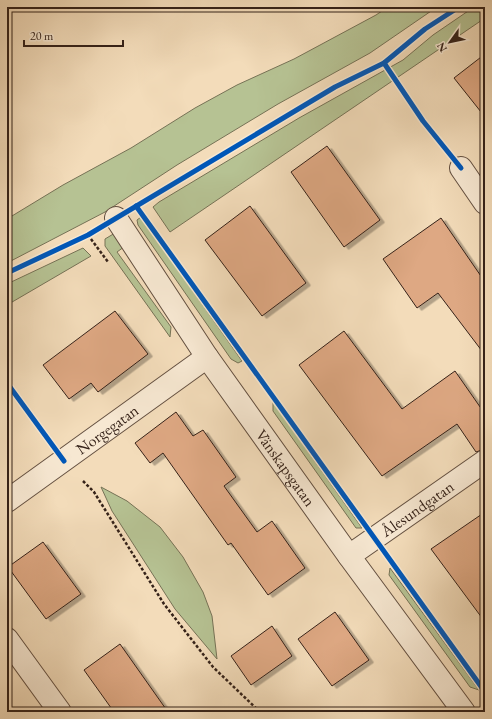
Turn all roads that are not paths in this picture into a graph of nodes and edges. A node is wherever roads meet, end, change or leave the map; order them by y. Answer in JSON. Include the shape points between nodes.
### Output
{"nodes":[{"id":1,"x":461,"y":168,"type":"dead end"},
{"id":2,"x":485,"y":203,"type":"edge"},
{"id":3,"x":116,"y":218,"type":"road end"},
{"id":4,"x":207,"y":357,"type":"junction"},
{"id":5,"x":485,"y":461,"type":"edge"},
{"id":6,"x":7,"y":501,"type":"edge"},
{"id":7,"x":349,"y":556,"type":"junction"},
{"id":8,"x":7,"y":639,"type":"edge"},
{"id":9,"x":60,"y":712,"type":"edge"},
{"id":10,"x":464,"y":712,"type":"edge"}],
"edges":[{"from":1,"to":2,"type":"street"},
{"from":3,"to":4,"type":"street","name":"Vänskapsgatan"},
{"from":4,"to":6,"type":"street","name":"Norgegatan"},
{"from":4,"to":7,"type":"street","name":"Vänskapsgatan"},
{"from":5,"to":7,"type":"street","name":"Ålesundgatan"},
{"from":7,"to":10,"type":"street","name":"Vänskapsgatan"},
{"from":8,"to":9,"type":"street"}]}
